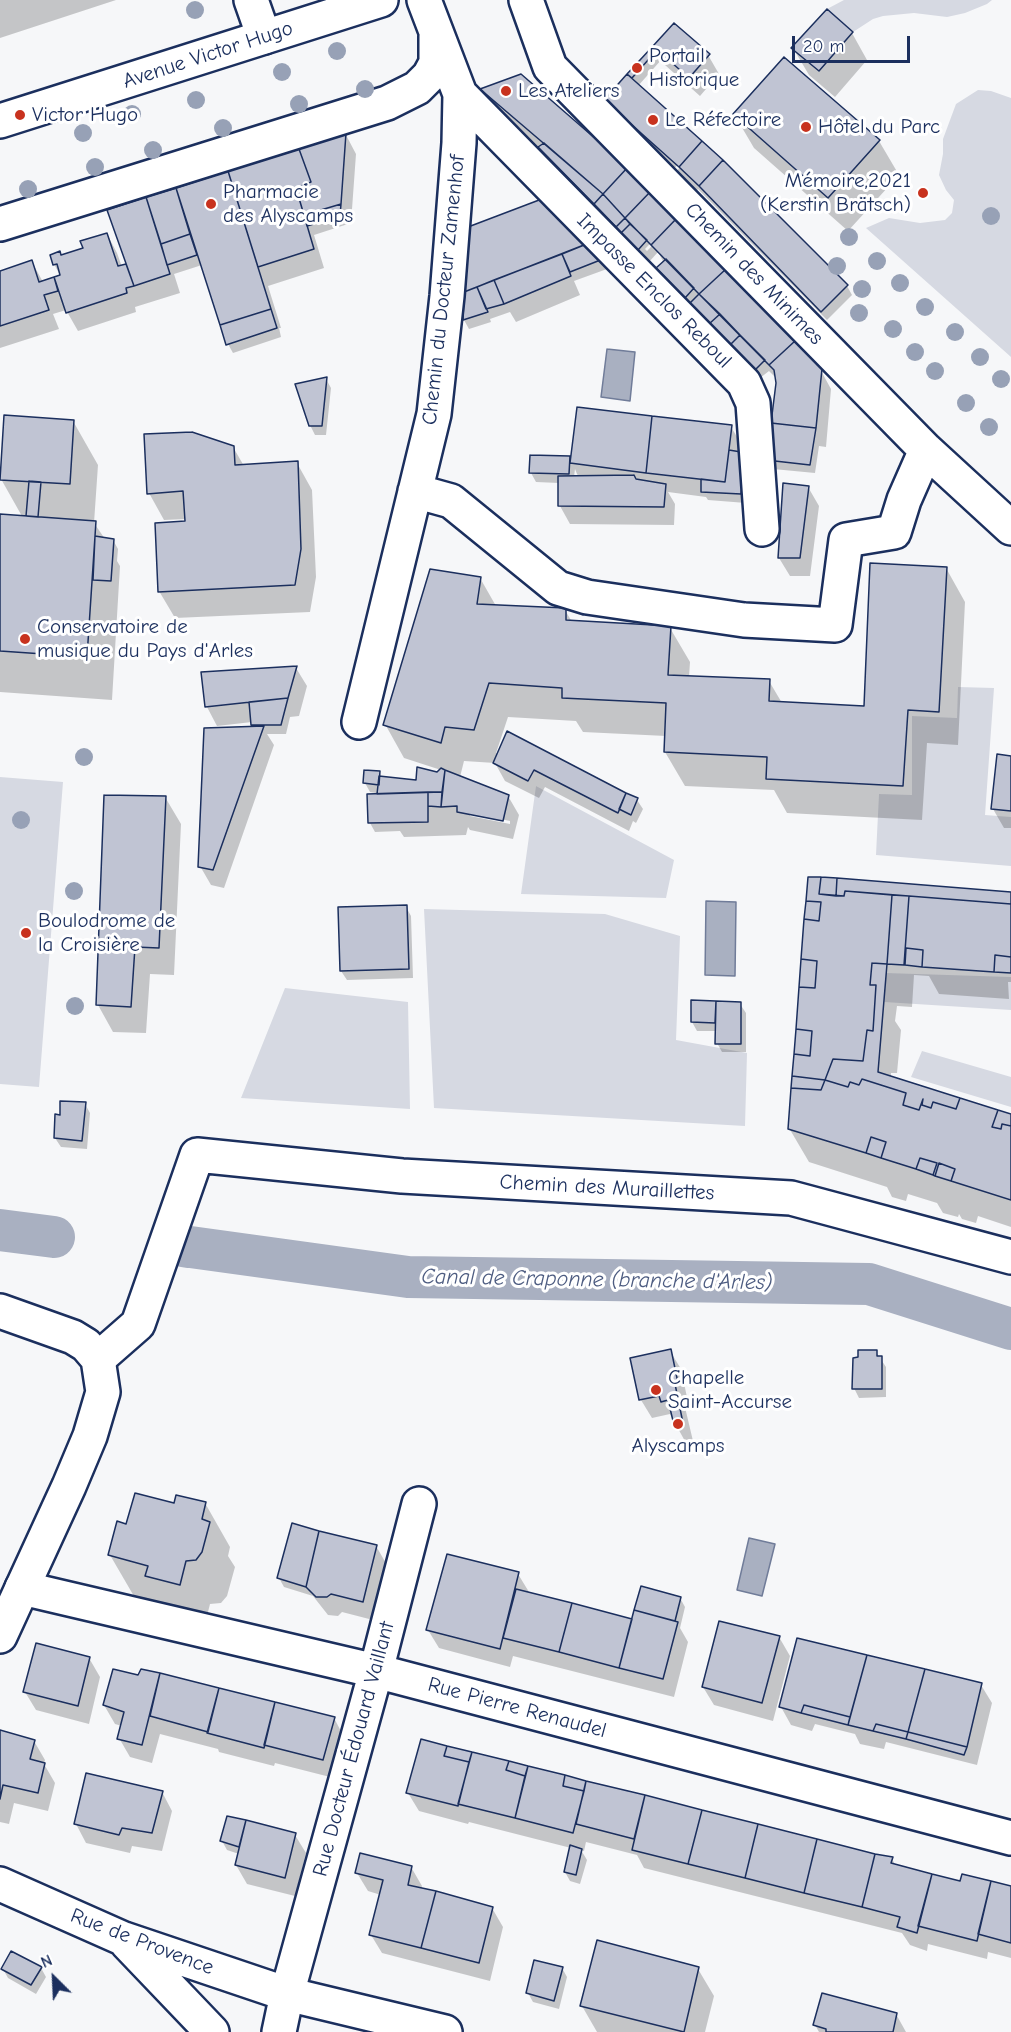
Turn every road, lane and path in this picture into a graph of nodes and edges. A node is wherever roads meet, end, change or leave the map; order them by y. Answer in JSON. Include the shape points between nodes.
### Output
{"nodes":[{"id":1,"x":251,"y":0,"type":"edge"},
{"id":2,"x":381,"y":0,"type":"edge"},
{"id":3,"x":424,"y":0,"type":"edge"},
{"id":4,"x":526,"y":0,"type":"edge"},
{"id":5,"x":436,"y":36,"type":"junction"},
{"id":6,"x":264,"y":37,"type":"junction"},
{"id":7,"x":460,"y":94,"type":"junction"},
{"id":8,"x":0,"y":121,"type":"edge"},
{"id":9,"x":0,"y":224,"type":"edge"},
{"id":10,"x":926,"y":450,"type":"junction"},
{"id":11,"x":415,"y":491,"type":"junction"},
{"id":12,"x":1011,"y":528,"type":"edge"},
{"id":13,"x":762,"y":529,"type":"dead end"},
{"id":14,"x":359,"y":722,"type":"dead end"},
{"id":15,"x":1011,"y":1257,"type":"edge"},
{"id":16,"x":0,"y":1311,"type":"edge"},
{"id":17,"x":98,"y":1359,"type":"junction"},
{"id":18,"x":419,"y":1504,"type":"dead end"},
{"id":19,"x":22,"y":1588,"type":"junction"},
{"id":20,"x":0,"y":1636,"type":"edge"},
{"id":21,"x":376,"y":1671,"type":"junction"},
{"id":22,"x":1011,"y":1838,"type":"edge"},
{"id":23,"x":0,"y":1884,"type":"edge"},
{"id":24,"x":123,"y":1939,"type":"junction"},
{"id":25,"x":287,"y":1994,"type":"junction"},
{"id":26,"x":212,"y":2032,"type":"edge"},
{"id":27,"x":279,"y":2032,"type":"edge"},
{"id":28,"x":445,"y":2032,"type":"edge"}],
"edges":[{"from":1,"to":6,"type":"street"},
{"from":2,"to":6,"type":"street","name":"Avenue Victor Hugo"},
{"from":3,"to":5,"type":"street","name":"Chemin du Docteur Zamenhof"},
{"from":4,"to":10,"type":"street","name":"Chemin des Minimes","via":[[550,67]]},
{"from":5,"to":7,"type":"street","name":"Chemin du Docteur Zamenhof"},
{"from":5,"to":9,"type":"street","via":[[436,63],[429,76],[387,103]]},
{"from":6,"to":8,"type":"street","name":"Avenue Victor Hugo"},
{"from":7,"to":11,"type":"street","name":"Chemin du Docteur Zamenhof","via":[[449,272],[434,414]]},
{"from":7,"to":13,"type":"street","name":"Impasse Enclos Reboul","via":[[744,383],[753,403]]},
{"from":10,"to":11,"type":"street","via":[[894,532],[846,540],[836,625],[744,620],[587,597],[558,588],[451,501]]},
{"from":10,"to":12,"type":"street","name":"Chemin des Minimes"},
{"from":11,"to":14,"type":"street","name":"Chemin du Docteur Zamenhof"},
{"from":15,"to":17,"type":"street","name":"Chemin des Muraillettes","via":[[791,1198],[402,1176],[197,1155],[138,1324]]},
{"from":16,"to":17,"type":"street","via":[[73,1337]]},
{"from":17,"to":19,"type":"street","via":[[103,1392],[90,1436]]},
{"from":18,"to":21,"type":"street","name":"Rue Docteur Édouard Vaillant"},
{"from":19,"to":20,"type":"street"},
{"from":19,"to":21,"type":"street","name":"Rue Pierre Renaudel"},
{"from":21,"to":22,"type":"street","name":"Rue Pierre Renaudel"},
{"from":21,"to":25,"type":"street","name":"Rue Docteur Édouard Vaillant"},
{"from":23,"to":24,"type":"street","name":"Rue de Provence"},
{"from":24,"to":25,"type":"street","name":"Rue de Provence"},
{"from":24,"to":26,"type":"street"},
{"from":25,"to":27,"type":"street","name":"Rue Docteur Édouard Vaillant"},
{"from":25,"to":28,"type":"street","name":"Rue de Provence"}]}
